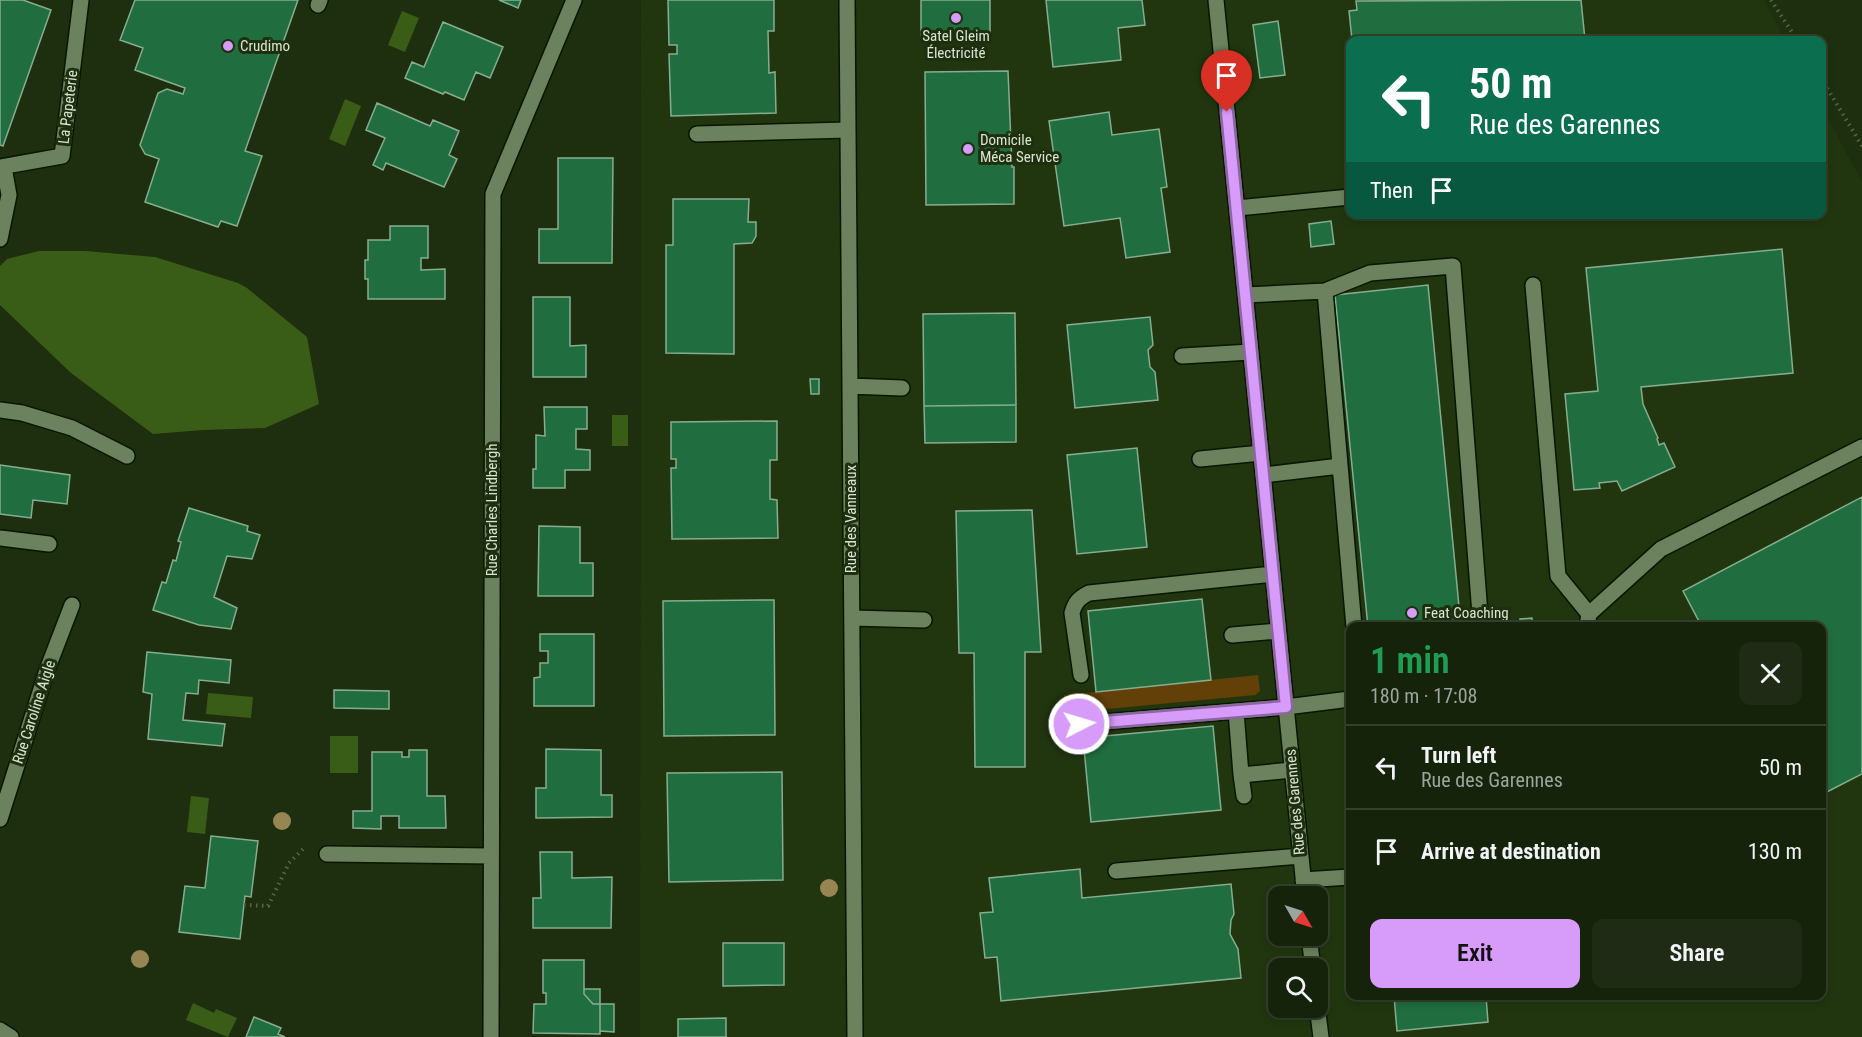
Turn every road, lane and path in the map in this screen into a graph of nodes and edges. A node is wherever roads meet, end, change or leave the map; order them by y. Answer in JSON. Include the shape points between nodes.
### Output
{"nodes":[{"id":1,"x":81,"y":0,"type":"edge"},
{"id":2,"x":574,"y":0,"type":"edge"},
{"id":3,"x":847,"y":0,"type":"edge"},
{"id":4,"x":1216,"y":0,"type":"edge"},
{"id":5,"x":1772,"y":0,"type":"edge"},
{"id":6,"x":1794,"y":36,"type":"edge"},
{"id":7,"x":1826,"y":86,"type":"edge"},
{"id":8,"x":848,"y":130,"type":"junction"},
{"id":9,"x":697,"y":134,"type":"dead end"},
{"id":10,"x":1862,"y":146,"type":"edge"},
{"id":11,"x":2,"y":167,"type":"edge"},
{"id":12,"x":1346,"y":197,"type":"edge"},
{"id":13,"x":1237,"y":208,"type":"junction"},
{"id":14,"x":0,"y":239,"type":"edge"},
{"id":15,"x":1533,"y":285,"type":"dead end"},
{"id":16,"x":1324,"y":291,"type":"junction"},
{"id":17,"x":1245,"y":295,"type":"junction"},
{"id":18,"x":1251,"y":352,"type":"junction"},
{"id":19,"x":1182,"y":356,"type":"dead end"},
{"id":20,"x":850,"y":386,"type":"junction"},
{"id":21,"x":902,"y":388,"type":"dead end"},
{"id":22,"x":0,"y":410,"type":"edge"},
{"id":23,"x":1862,"y":447,"type":"edge"},
{"id":24,"x":1261,"y":453,"type":"junction"},
{"id":25,"x":127,"y":456,"type":"dead end"},
{"id":26,"x":1200,"y":459,"type":"dead end"},
{"id":27,"x":1340,"y":466,"type":"junction"},
{"id":28,"x":1263,"y":475,"type":"junction"},
{"id":29,"x":0,"y":538,"type":"edge"},
{"id":30,"x":49,"y":544,"type":"dead end"},
{"id":31,"x":1273,"y":574,"type":"junction"},
{"id":32,"x":72,"y":605,"type":"dead end"},
{"id":33,"x":852,"y":618,"type":"junction"},
{"id":34,"x":924,"y":620,"type":"dead end"},
{"id":35,"x":1588,"y":621,"type":"edge"},
{"id":36,"x":1354,"y":622,"type":"edge"},
{"id":37,"x":1481,"y":622,"type":"edge"},
{"id":38,"x":1278,"y":631,"type":"junction"},
{"id":39,"x":1232,"y":635,"type":"dead end"},
{"id":40,"x":1081,"y":675,"type":"dead end"},
{"id":41,"x":1346,"y":700,"type":"edge"},
{"id":42,"x":1286,"y":707,"type":"junction"},
{"id":43,"x":1236,"y":711,"type":"junction"},
{"id":44,"x":1079,"y":724,"type":"dead end"},
{"id":45,"x":1292,"y":770,"type":"junction"},
{"id":46,"x":1241,"y":775,"type":"junction"},
{"id":47,"x":1244,"y":796,"type":"dead end"},
{"id":48,"x":0,"y":819,"type":"edge"},
{"id":49,"x":306,"y":845,"type":"dead end"},
{"id":50,"x":327,"y":854,"type":"dead end"},
{"id":51,"x":491,"y":856,"type":"junction"},
{"id":52,"x":1300,"y":856,"type":"junction"},
{"id":53,"x":1116,"y":871,"type":"dead end"},
{"id":54,"x":1346,"y":877,"type":"edge"},
{"id":55,"x":1303,"y":880,"type":"junction"},
{"id":56,"x":1304,"y":886,"type":"edge"},
{"id":57,"x":244,"y":904,"type":"dead end"},
{"id":58,"x":1318,"y":1018,"type":"edge"},
{"id":59,"x":0,"y":1030,"type":"edge"},
{"id":60,"x":11,"y":1037,"type":"edge"},
{"id":61,"x":491,"y":1037,"type":"edge"},
{"id":62,"x":855,"y":1037,"type":"edge"},
{"id":63,"x":1320,"y":1037,"type":"edge"}],
"edges":[{"from":1,"to":11,"type":"street","name":"La Papeterie","via":[[62,156]]},
{"from":2,"to":51,"type":"street","name":"Rue Charles Lindbergh","via":[[493,194]]},
{"from":3,"to":8,"type":"street","name":"Rue des Vanneaux"},
{"from":4,"to":13,"type":"street","name":"Rue des Garennes"},
{"from":5,"to":6,"type":"path"},
{"from":7,"to":10,"type":"path"},
{"from":8,"to":9,"type":"street"},
{"from":8,"to":20,"type":"street","name":"Rue des Vanneaux"},
{"from":11,"to":14,"type":"street","name":"La Papeterie","via":[[9,195]]},
{"from":12,"to":13,"type":"street"},
{"from":13,"to":17,"type":"street","name":"Rue des Garennes"},
{"from":15,"to":35,"type":"street","via":[[1558,576]]},
{"from":16,"to":17,"type":"street"},
{"from":16,"to":27,"type":"street"},
{"from":16,"to":37,"type":"street","via":[[1371,273],[1453,266]]},
{"from":17,"to":18,"type":"street","name":"Rue des Garennes"},
{"from":18,"to":19,"type":"street"},
{"from":18,"to":24,"type":"street","name":"Rue des Garennes"},
{"from":20,"to":21,"type":"street"},
{"from":20,"to":33,"type":"street","name":"Rue des Vanneaux"},
{"from":22,"to":25,"type":"street","via":[[72,428]]},
{"from":23,"to":35,"type":"street","via":[[1661,549]]},
{"from":24,"to":26,"type":"street"},
{"from":24,"to":28,"type":"street","name":"Rue des Garennes"},
{"from":27,"to":28,"type":"street"},
{"from":27,"to":36,"type":"street"},
{"from":28,"to":31,"type":"street","name":"Rue des Garennes"},
{"from":29,"to":30,"type":"street"},
{"from":31,"to":38,"type":"street","name":"Rue des Garennes"},
{"from":31,"to":40,"type":"street","via":[[1080,597],[1072,613]]},
{"from":32,"to":48,"type":"street","name":"Rue Caroline Aigle"},
{"from":33,"to":34,"type":"street"},
{"from":33,"to":62,"type":"street","name":"Rue des Vanneaux"},
{"from":38,"to":39,"type":"street"},
{"from":38,"to":42,"type":"street","name":"Rue des Garennes"},
{"from":41,"to":42,"type":"street"},
{"from":42,"to":43,"type":"street"},
{"from":42,"to":45,"type":"street","name":"Rue des Garennes"},
{"from":43,"to":44,"type":"street"},
{"from":43,"to":46,"type":"street"},
{"from":45,"to":46,"type":"street"},
{"from":45,"to":52,"type":"street","name":"Rue des Garennes"},
{"from":46,"to":47,"type":"street"},
{"from":49,"to":57,"type":"path","via":[[289,863],[268,906]]},
{"from":50,"to":51,"type":"street"},
{"from":51,"to":61,"type":"street","name":"Rue Charles Lindbergh"},
{"from":52,"to":53,"type":"street"},
{"from":52,"to":55,"type":"street","name":"Rue des Garennes"},
{"from":54,"to":55,"type":"street"},
{"from":55,"to":56,"type":"street","name":"Rue des Garennes"},
{"from":58,"to":63,"type":"street"},
{"from":59,"to":60,"type":"street"}]}
